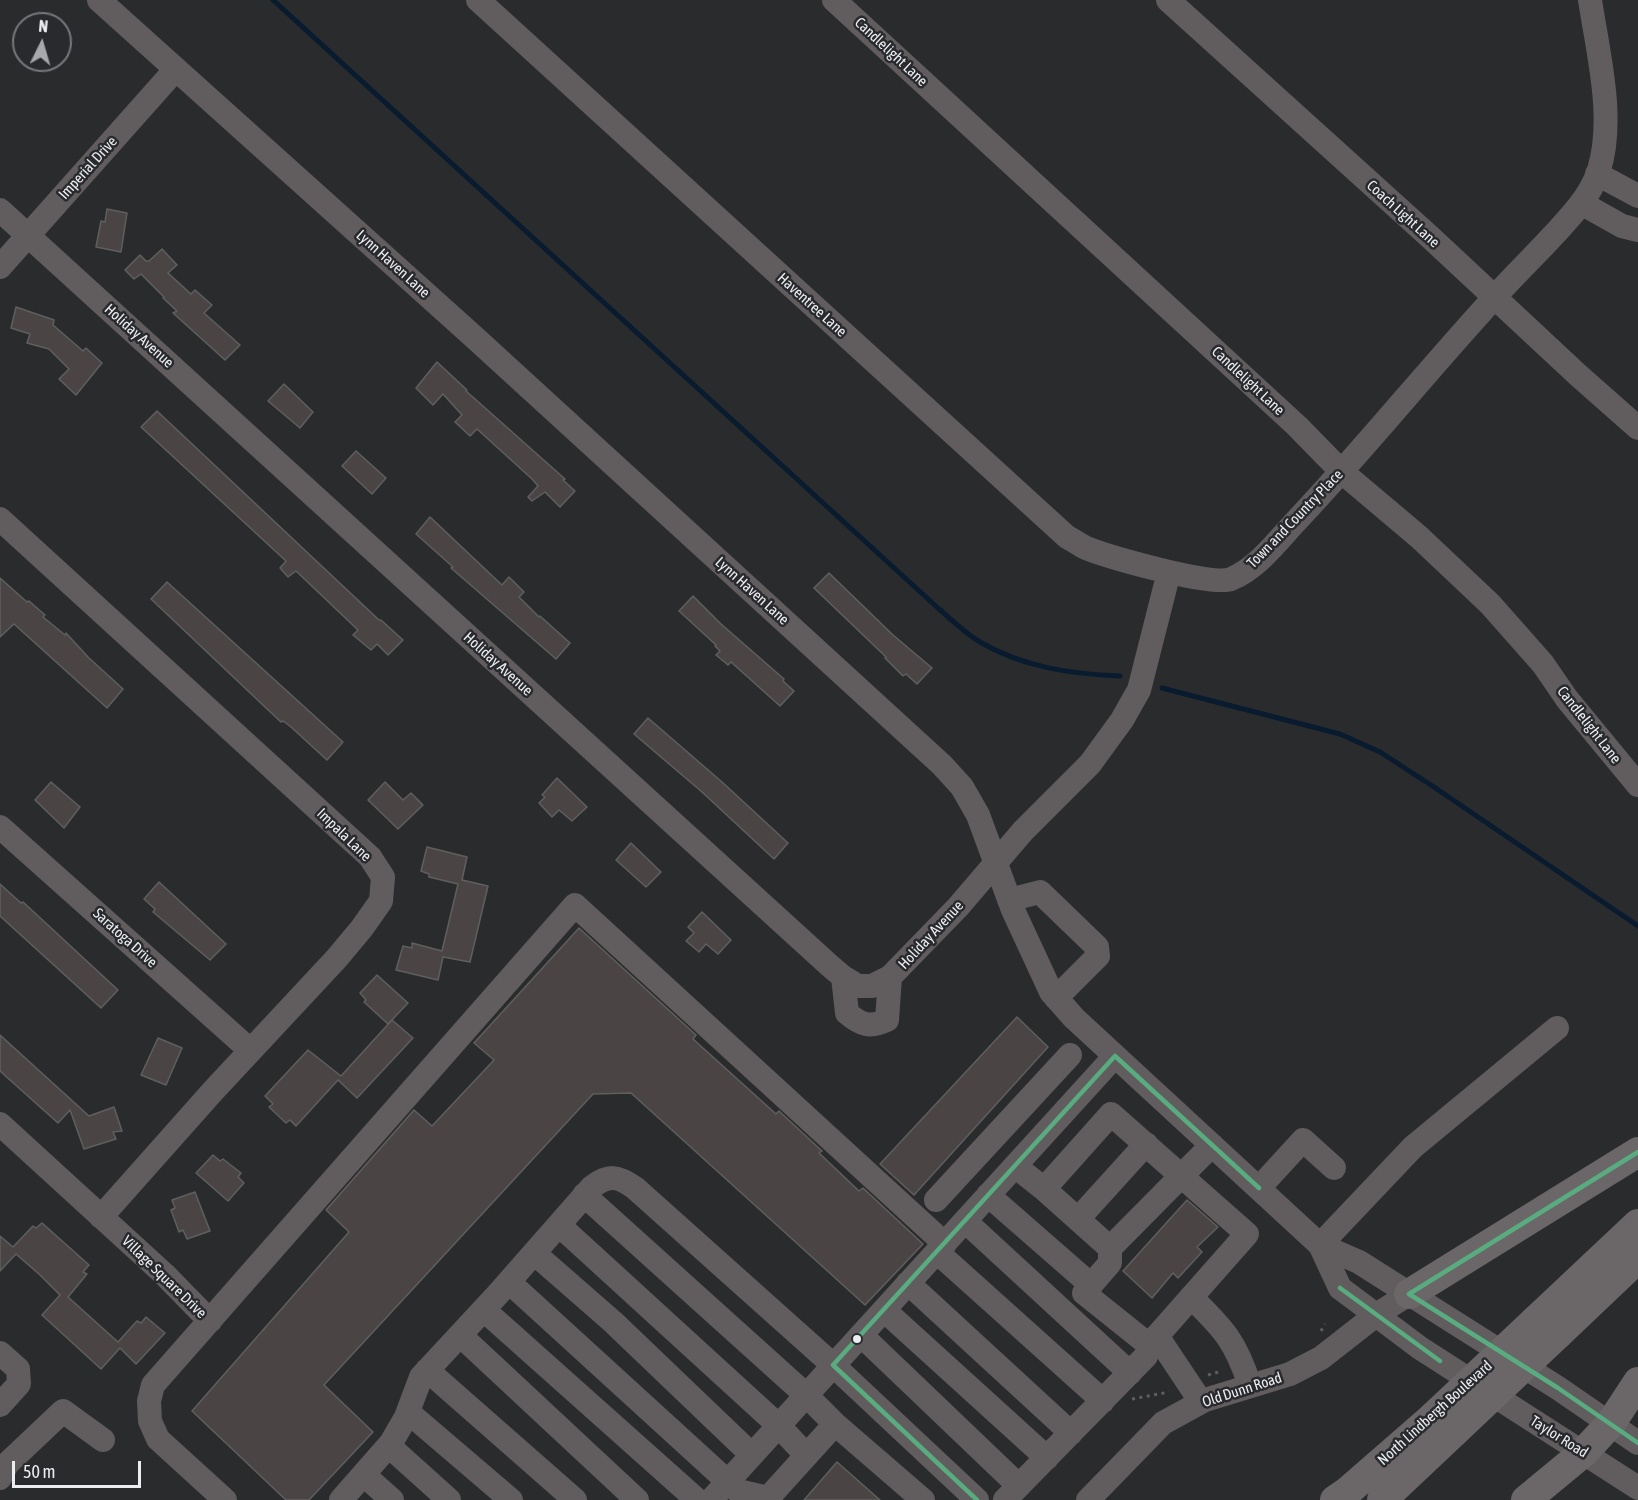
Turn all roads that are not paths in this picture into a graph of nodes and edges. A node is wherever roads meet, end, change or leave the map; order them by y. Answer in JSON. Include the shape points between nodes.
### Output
{"nodes":[{"id":1,"x":99,"y":0,"type":"edge"},
{"id":2,"x":478,"y":0,"type":"edge"},
{"id":3,"x":834,"y":0,"type":"edge"},
{"id":4,"x":1168,"y":0,"type":"edge"},
{"id":5,"x":1590,"y":0,"type":"edge"},
{"id":6,"x":176,"y":69,"type":"junction"},
{"id":7,"x":1597,"y":174,"type":"junction"},
{"id":8,"x":1638,"y":196,"type":"edge"},
{"id":9,"x":1581,"y":203,"type":"junction"},
{"id":10,"x":0,"y":210,"type":"edge"},
{"id":11,"x":1638,"y":230,"type":"edge"},
{"id":12,"x":28,"y":236,"type":"junction"},
{"id":13,"x":0,"y":267,"type":"edge"},
{"id":14,"x":1494,"y":297,"type":"junction"},
{"id":15,"x":1638,"y":428,"type":"edge"},
{"id":16,"x":1342,"y":472,"type":"junction"},
{"id":17,"x":0,"y":519,"type":"edge"},
{"id":18,"x":1170,"y":572,"type":"junction"},
{"id":19,"x":1638,"y":785,"type":"edge"},
{"id":20,"x":0,"y":826,"type":"edge"},
{"id":21,"x":995,"y":862,"type":"junction"},
{"id":22,"x":1009,"y":900,"type":"junction"},
{"id":23,"x":843,"y":977,"type":"junction"},
{"id":24,"x":890,"y":977,"type":"junction"},
{"id":25,"x":1056,"y":998,"type":"junction"},
{"id":26,"x":1557,"y":1028,"type":"dead end"},
{"id":27,"x":250,"y":1050,"type":"junction"},
{"id":28,"x":1070,"y":1055,"type":"dead end"},
{"id":29,"x":1115,"y":1056,"type":"junction"},
{"id":30,"x":0,"y":1124,"type":"edge"},
{"id":31,"x":997,"y":1134,"type":"junction"},
{"id":32,"x":1146,"y":1144,"type":"junction"},
{"id":33,"x":1212,"y":1145,"type":"junction"},
{"id":34,"x":1638,"y":1152,"type":"edge"},
{"id":35,"x":1019,"y":1161,"type":"junction"},
{"id":36,"x":1334,"y":1168,"type":"dead end"},
{"id":37,"x":1183,"y":1176,"type":"junction"},
{"id":38,"x":1259,"y":1188,"type":"junction"},
{"id":39,"x":1044,"y":1190,"type":"junction"},
{"id":40,"x":584,"y":1195,"type":"junction"},
{"id":41,"x":988,"y":1196,"type":"junction"},
{"id":42,"x":936,"y":1200,"type":"dead end"},
{"id":43,"x":101,"y":1217,"type":"junction"},
{"id":44,"x":1078,"y":1219,"type":"junction"},
{"id":45,"x":965,"y":1221,"type":"junction"},
{"id":46,"x":1638,"y":1224,"type":"edge"},
{"id":47,"x":559,"y":1225,"type":"junction"},
{"id":48,"x":1320,"y":1245,"type":"junction"},
{"id":49,"x":941,"y":1248,"type":"junction"},
{"id":50,"x":1110,"y":1248,"type":"junction"},
{"id":51,"x":534,"y":1253,"type":"junction"},
{"id":52,"x":1638,"y":1258,"type":"edge"},
{"id":53,"x":509,"y":1282,"type":"junction"},
{"id":54,"x":908,"y":1283,"type":"junction"},
{"id":55,"x":1091,"y":1285,"type":"junction"},
{"id":56,"x":1409,"y":1294,"type":"junction"},
{"id":57,"x":1191,"y":1297,"type":"junction"},
{"id":58,"x":484,"y":1310,"type":"junction"},
{"id":59,"x":884,"y":1310,"type":"junction"},
{"id":60,"x":1376,"y":1315,"type":"junction"},
{"id":61,"x":210,"y":1321,"type":"junction"},
{"id":62,"x":1547,"y":1326,"type":"junction"},
{"id":63,"x":460,"y":1335,"type":"junction"},
{"id":64,"x":861,"y":1335,"type":"junction"},
{"id":65,"x":1153,"y":1341,"type":"junction"},
{"id":66,"x":0,"y":1353,"type":"edge"},
{"id":67,"x":833,"y":1365,"type":"junction"},
{"id":68,"x":427,"y":1370,"type":"junction"},
{"id":69,"x":1130,"y":1373,"type":"junction"},
{"id":70,"x":1638,"y":1382,"type":"edge"},
{"id":71,"x":1250,"y":1386,"type":"junction"},
{"id":72,"x":1480,"y":1387,"type":"joint"},
{"id":73,"x":806,"y":1395,"type":"junction"},
{"id":74,"x":1103,"y":1401,"type":"junction"},
{"id":75,"x":1201,"y":1402,"type":"junction"},
{"id":76,"x":0,"y":1405,"type":"edge"},
{"id":77,"x":408,"y":1412,"type":"junction"},
{"id":78,"x":1611,"y":1423,"type":"junction"},
{"id":79,"x":835,"y":1424,"type":"junction"},
{"id":80,"x":1444,"y":1424,"type":"junction"},
{"id":81,"x":779,"y":1426,"type":"junction"},
{"id":82,"x":1071,"y":1432,"type":"junction"},
{"id":83,"x":103,"y":1440,"type":"dead end"},
{"id":84,"x":1638,"y":1443,"type":"edge"},
{"id":85,"x":389,"y":1446,"type":"junction"},
{"id":86,"x":1584,"y":1452,"type":"junction"},
{"id":87,"x":752,"y":1455,"type":"junction"},
{"id":88,"x":806,"y":1455,"type":"junction"},
{"id":89,"x":1047,"y":1458,"type":"junction"},
{"id":90,"x":364,"y":1475,"type":"junction"},
{"id":91,"x":0,"y":1478,"type":"edge"},
{"id":92,"x":728,"y":1482,"type":"junction"},
{"id":93,"x":1638,"y":1488,"type":"edge"},
{"id":94,"x":1012,"y":1493,"type":"edge"},
{"id":95,"x":769,"y":1499,"type":"edge"},
{"id":96,"x":225,"y":1500,"type":"edge"},
{"id":97,"x":341,"y":1500,"type":"edge"},
{"id":98,"x":392,"y":1500,"type":"edge"},
{"id":99,"x":449,"y":1500,"type":"edge"},
{"id":100,"x":511,"y":1500,"type":"edge"},
{"id":101,"x":575,"y":1500,"type":"edge"},
{"id":102,"x":637,"y":1500,"type":"edge"},
{"id":103,"x":697,"y":1500,"type":"edge"},
{"id":104,"x":711,"y":1500,"type":"edge"},
{"id":105,"x":923,"y":1500,"type":"edge"},
{"id":106,"x":977,"y":1500,"type":"edge"},
{"id":107,"x":1088,"y":1500,"type":"edge"},
{"id":108,"x":1335,"y":1500,"type":"edge"},
{"id":109,"x":1382,"y":1500,"type":"edge"},
{"id":110,"x":1526,"y":1500,"type":"edge"}],
"edges":[{"from":1,"to":6,"type":"street","name":"Lynn Haven Lane"},
{"from":2,"to":18,"type":"street","name":"Haventree Lane","via":[[1067,537],[1086,548]]},
{"from":3,"to":16,"type":"street","name":"Candlelight Lane","via":[[1297,426]]},
{"from":4,"to":14,"type":"street","name":"Coach Light Lane"},
{"from":5,"to":7,"type":"street","name":"Town and Country Place","via":[[1606,131]]},
{"from":6,"to":12,"type":"street","name":"Imperial Drive"},
{"from":6,"to":21,"type":"street","name":"Lynn Haven Lane","via":[[942,765],[962,787],[978,815]]},
{"from":7,"to":8,"type":"street"},
{"from":7,"to":9,"type":"street","name":"Town and Country Place"},
{"from":9,"to":11,"type":"street","via":[[1622,226]]},
{"from":9,"to":14,"type":"street","name":"Town and Country Place","via":[[1539,253]]},
{"from":10,"to":12,"type":"street","name":"Holiday Avenue"},
{"from":12,"to":13,"type":"street","name":"Imperial Drive"},
{"from":12,"to":23,"type":"street","name":"Holiday Avenue"},
{"from":14,"to":15,"type":"street","name":"Coach Light Lane"},
{"from":14,"to":16,"type":"street","name":"Town and Country Place"},
{"from":16,"to":18,"type":"street","name":"Town and Country Place","via":[[1262,556],[1230,580],[1210,581]]},
{"from":16,"to":19,"type":"street","name":"Candlelight Lane","via":[[1490,604],[1543,664]]},
{"from":17,"to":27,"type":"street","name":"Impala Lane","via":[[370,857],[383,877],[381,901],[362,928]]},
{"from":18,"to":21,"type":"street","via":[[1139,690],[1122,720],[1090,764]]},
{"from":20,"to":27,"type":"street","name":"Saratoga Drive"},
{"from":21,"to":22,"type":"street","name":"Lynn Haven Lane"},
{"from":21,"to":24,"type":"street","name":"Holiday Avenue","via":[[958,907]]},
{"from":22,"to":25,"type":"street","name":"Lynn Haven Lane","via":[[1033,957]]},
{"from":22,"to":25,"type":"street","via":[[1040,892],[1097,947],[1098,956]]},
{"from":23,"to":24,"type":"street","name":"Holiday Avenue","via":[[858,986],[872,986]]},
{"from":23,"to":24,"type":"street","via":[[847,1013],[859,1023],[876,1025],[887,1020]]},
{"from":25,"to":29,"type":"street","name":"Lynn Haven Lane"},
{"from":26,"to":48,"type":"street","via":[[1413,1147]]},
{"from":27,"to":43,"type":"street","name":"Impala Lane"},
{"from":28,"to":31,"type":"street"},
{"from":29,"to":33,"type":"street","name":"Lynn Haven Lane"},
{"from":29,"to":35,"type":"street"},
{"from":30,"to":43,"type":"street","name":"Village Square Drive"},
{"from":31,"to":35,"type":"street"},
{"from":31,"to":42,"type":"street"},
{"from":32,"to":37,"type":"street"},
{"from":32,"to":39,"type":"street","via":[[1111,1114]]},
{"from":32,"to":44,"type":"street"},
{"from":33,"to":37,"type":"street"},
{"from":33,"to":38,"type":"street","name":"Lynn Haven Lane"},
{"from":34,"to":56,"type":"main road"},
{"from":35,"to":39,"type":"street"},
{"from":35,"to":41,"type":"street"},
{"from":36,"to":38,"type":"street","via":[[1303,1140]]},
{"from":37,"to":50,"type":"street"},
{"from":37,"to":57,"type":"street","via":[[1246,1234]]},
{"from":38,"to":48,"type":"street","name":"Lynn Haven Lane"},
{"from":39,"to":44,"type":"street"},
{"from":40,"to":47,"type":"street"},
{"from":40,"to":67,"type":"street","via":[[604,1179],[622,1179]]},
{"from":40,"to":73,"type":"street"},
{"from":41,"to":45,"type":"street"},
{"from":41,"to":55,"type":"street"},
{"from":43,"to":61,"type":"street","name":"Village Square Drive"},
{"from":44,"to":50,"type":"street"},
{"from":45,"to":49,"type":"street"},
{"from":45,"to":69,"type":"street"},
{"from":46,"to":62,"type":"main road","name":"North Lindbergh Boulevard"},
{"from":47,"to":51,"type":"street"},
{"from":47,"to":81,"type":"street"},
{"from":48,"to":56,"type":"street","name":"Lynn Haven Lane","via":[[1359,1262]]},
{"from":48,"to":60,"type":"street","name":"Lynn Haven Lane","via":[[1340,1288]]},
{"from":49,"to":54,"type":"street"},
{"from":49,"to":61,"type":"street","via":[[575,905]]},
{"from":49,"to":74,"type":"street"},
{"from":50,"to":55,"type":"street","via":[[1110,1263]]},
{"from":51,"to":53,"type":"street"},
{"from":51,"to":87,"type":"street","via":[[613,1322]]},
{"from":52,"to":62,"type":"main road","name":"North Lindbergh Boulevard"},
{"from":53,"to":58,"type":"street"},
{"from":53,"to":92,"type":"street"},
{"from":54,"to":59,"type":"street"},
{"from":54,"to":82,"type":"street"},
{"from":55,"to":65,"type":"street","via":[[1084,1293]]},
{"from":56,"to":60,"type":"street","name":"Old Dunn Road"},
{"from":56,"to":78,"type":"street","name":"Lynn Haven Lane"},
{"from":57,"to":65,"type":"street"},
{"from":57,"to":71,"type":"street","via":[[1237,1348]]},
{"from":58,"to":63,"type":"street"},
{"from":58,"to":103,"type":"street"},
{"from":59,"to":64,"type":"street"},
{"from":59,"to":89,"type":"street"},
{"from":60,"to":71,"type":"street","name":"Old Dunn Road","via":[[1321,1358],[1290,1374]]},
{"from":60,"to":72,"type":"street","name":"Lynn Haven Lane"},
{"from":61,"to":96,"type":"street","name":"Village Square Drive","via":[[153,1385],[150,1421],[159,1439]]},
{"from":62,"to":80,"type":"main road","name":"North Lindbergh Boulevard","bridge":true},
{"from":63,"to":68,"type":"street"},
{"from":63,"to":102,"type":"street"},
{"from":64,"to":67,"type":"street"},
{"from":64,"to":94,"type":"street"},
{"from":65,"to":69,"type":"street","via":[[1146,1356]]},
{"from":65,"to":75,"type":"street"},
{"from":66,"to":76,"type":"street","via":[[18,1369],[19,1384]]},
{"from":67,"to":73,"type":"street"},
{"from":67,"to":106,"type":"street"},
{"from":68,"to":77,"type":"street"},
{"from":68,"to":101,"type":"street"},
{"from":69,"to":74,"type":"street"},
{"from":70,"to":78,"type":"main road"},
{"from":71,"to":75,"type":"street","name":"Old Dunn Road"},
{"from":72,"to":86,"type":"street","name":"Taylor Road"},
{"from":73,"to":79,"type":"street"},
{"from":73,"to":81,"type":"street"},
{"from":74,"to":82,"type":"street"},
{"from":75,"to":107,"type":"street","name":"Old Dunn Road","via":[[1163,1422]]},
{"from":77,"to":85,"type":"street"},
{"from":77,"to":100,"type":"street"},
{"from":78,"to":84,"type":"street"},
{"from":78,"to":86,"type":"main road"},
{"from":79,"to":88,"type":"street"},
{"from":79,"to":105,"type":"street"},
{"from":80,"to":108,"type":"main road","name":"North Lindbergh Boulevard"},
{"from":80,"to":109,"type":"main road","name":"North Lindbergh Boulevard"},
{"from":81,"to":87,"type":"street"},
{"from":81,"to":88,"type":"street"},
{"from":82,"to":89,"type":"street"},
{"from":83,"to":91,"type":"street","via":[[63,1411],[7,1464]]},
{"from":85,"to":90,"type":"street"},
{"from":85,"to":99,"type":"street"},
{"from":86,"to":93,"type":"street","name":"Taylor Road"},
{"from":86,"to":110,"type":"main road"},
{"from":87,"to":92,"type":"street"},
{"from":88,"to":95,"type":"street"},
{"from":89,"to":94,"type":"street"},
{"from":90,"to":97,"type":"street"},
{"from":90,"to":98,"type":"street"},
{"from":92,"to":95,"type":"street","via":[[738,1491]]},
{"from":92,"to":104,"type":"street"}]}
